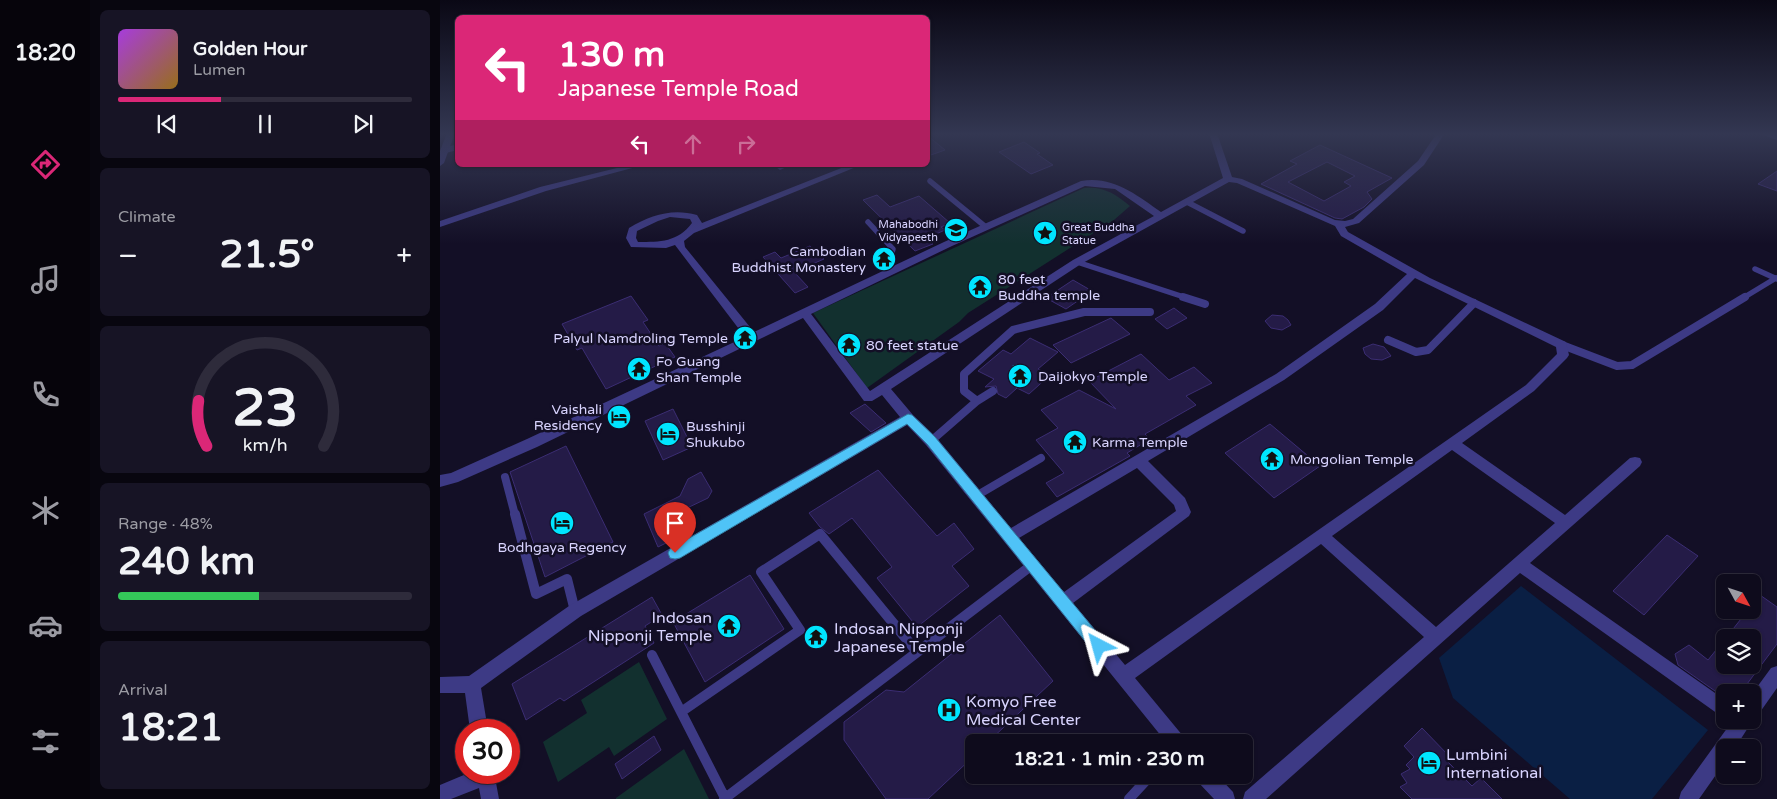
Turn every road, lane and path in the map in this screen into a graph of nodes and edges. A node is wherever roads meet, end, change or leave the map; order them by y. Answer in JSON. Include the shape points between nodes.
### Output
{"nodes":[{"id":1,"x":615,"y":170,"type":"edge"},
{"id":2,"x":843,"y":170,"type":"edge"},
{"id":3,"x":1226,"y":170,"type":"edge"},
{"id":4,"x":1413,"y":170,"type":"edge"},
{"id":5,"x":1228,"y":179,"type":"junction"},
{"id":6,"x":930,"y":181,"type":"dead end"},
{"id":7,"x":1188,"y":202,"type":"junction"},
{"id":8,"x":1160,"y":215,"type":"junction"},
{"id":9,"x":868,"y":222,"type":"dead end"},
{"id":10,"x":1338,"y":223,"type":"junction"},
{"id":11,"x":440,"y":224,"type":"edge"},
{"id":12,"x":986,"y":227,"type":"junction"},
{"id":13,"x":691,"y":231,"type":"junction"},
{"id":14,"x":1243,"y":231,"type":"dead end"},
{"id":15,"x":679,"y":240,"type":"junction"},
{"id":16,"x":1078,"y":262,"type":"junction"},
{"id":17,"x":1756,"y":269,"type":"dead end"},
{"id":18,"x":886,"y":273,"type":"junction"},
{"id":19,"x":1414,"y":273,"type":"junction"},
{"id":20,"x":1777,"y":278,"type":"edge"},
{"id":21,"x":1474,"y":303,"type":"junction"},
{"id":22,"x":1205,"y":304,"type":"dead end"},
{"id":23,"x":1150,"y":312,"type":"dead end"},
{"id":24,"x":805,"y":313,"type":"junction"},
{"id":25,"x":752,"y":338,"type":"junction"},
{"id":26,"x":1388,"y":340,"type":"dead end"},
{"id":27,"x":1562,"y":345,"type":"junction"},
{"id":28,"x":884,"y":388,"type":"junction"},
{"id":29,"x":994,"y":391,"type":"dead end"},
{"id":30,"x":977,"y":401,"type":"junction"},
{"id":31,"x":908,"y":418,"type":"junction"},
{"id":32,"x":931,"y":441,"type":"junction"},
{"id":33,"x":1452,"y":443,"type":"junction"},
{"id":34,"x":1041,"y":458,"type":"dead end"},
{"id":35,"x":1138,"y":460,"type":"junction"},
{"id":36,"x":1635,"y":462,"type":"dead end"},
{"id":37,"x":505,"y":477,"type":"dead end"},
{"id":38,"x":440,"y":481,"type":"edge"},
{"id":39,"x":976,"y":496,"type":"junction"},
{"id":40,"x":1566,"y":523,"type":"junction"},
{"id":41,"x":1321,"y":535,"type":"junction"},
{"id":42,"x":1010,"y":536,"type":"junction"},
{"id":43,"x":1519,"y":564,"type":"junction"},
{"id":44,"x":1032,"y":565,"type":"junction"},
{"id":45,"x":1062,"y":602,"type":"junction"},
{"id":46,"x":576,"y":611,"type":"junction"},
{"id":47,"x":1436,"y":637,"type":"junction"},
{"id":48,"x":917,"y":652,"type":"junction"},
{"id":49,"x":652,"y":655,"type":"dead end"},
{"id":50,"x":1777,"y":674,"type":"edge"},
{"id":51,"x":1123,"y":676,"type":"junction"},
{"id":52,"x":440,"y":684,"type":"edge"},
{"id":53,"x":472,"y":684,"type":"junction"},
{"id":54,"x":1761,"y":696,"type":"edge"},
{"id":55,"x":1716,"y":704,"type":"edge"},
{"id":56,"x":681,"y":712,"type":"junction"},
{"id":57,"x":477,"y":719,"type":"edge"},
{"id":58,"x":1737,"y":729,"type":"edge"},
{"id":59,"x":1170,"y":734,"type":"edge"},
{"id":60,"x":462,"y":784,"type":"edge"},
{"id":61,"x":487,"y":784,"type":"edge"},
{"id":62,"x":1143,"y":784,"type":"edge"},
{"id":63,"x":1213,"y":784,"type":"edge"},
{"id":64,"x":440,"y":794,"type":"edge"},
{"id":65,"x":490,"y":799,"type":"edge"},
{"id":66,"x":725,"y":799,"type":"edge"},
{"id":67,"x":1129,"y":799,"type":"edge"},
{"id":68,"x":1226,"y":799,"type":"edge"},
{"id":69,"x":1252,"y":799,"type":"edge"},
{"id":70,"x":1688,"y":799,"type":"edge"}],
"edges":[{"from":1,"to":11,"type":"street","via":[[543,189]]},
{"from":2,"to":13,"type":"street"},
{"from":3,"to":5,"type":"street"},
{"from":4,"to":10,"type":"street","via":[[1356,221]]},
{"from":5,"to":7,"type":"street"},
{"from":5,"to":10,"type":"street"},
{"from":6,"to":12,"type":"lane"},
{"from":7,"to":8,"type":"street"},
{"from":7,"to":14,"type":"lane"},
{"from":8,"to":12,"type":"street","via":[[1118,187],[1084,183]]},
{"from":8,"to":16,"type":"street"},
{"from":9,"to":18,"type":"lane","via":[[893,249]]},
{"from":10,"to":19,"type":"street","via":[[1344,234]]},
{"from":12,"to":18,"type":"street"},
{"from":13,"to":15,"type":"street"},
{"from":13,"to":15,"type":"street","via":[[697,224],[694,217],[685,213],[648,220],[632,230],[635,246],[666,245]]},
{"from":15,"to":25,"type":"street","via":[[680,247]]},
{"from":16,"to":22,"type":"lane"},
{"from":16,"to":28,"type":"street"},
{"from":17,"to":20,"type":"lane"},
{"from":18,"to":24,"type":"street"},
{"from":19,"to":21,"type":"street"},
{"from":19,"to":35,"type":"street","via":[[1379,307],[1280,377]]},
{"from":20,"to":27,"type":"lane","via":[[1632,365],[1616,366]]},
{"from":21,"to":26,"type":"lane","via":[[1428,350],[1416,352]]},
{"from":21,"to":27,"type":"street"},
{"from":23,"to":30,"type":"lane","via":[[1084,312],[1013,330],[964,374],[964,391]]},
{"from":24,"to":25,"type":"street"},
{"from":24,"to":28,"type":"street","via":[[868,398]]},
{"from":25,"to":38,"type":"street","via":[[532,443]]},
{"from":27,"to":33,"type":"street","via":[[1563,355],[1530,388]]},
{"from":28,"to":31,"type":"street"},
{"from":29,"to":30,"type":"lane"},
{"from":30,"to":32,"type":"lane"},
{"from":31,"to":32,"type":"street"},
{"from":31,"to":46,"type":"street"},
{"from":32,"to":39,"type":"street"},
{"from":33,"to":40,"type":"street"},
{"from":33,"to":41,"type":"street"},
{"from":34,"to":39,"type":"lane"},
{"from":35,"to":42,"type":"street"},
{"from":35,"to":45,"type":"street","via":[[1180,502],[1184,512]]},
{"from":36,"to":40,"type":"street"},
{"from":37,"to":46,"type":"lane","via":[[536,594],[567,579]]},
{"from":39,"to":42,"type":"street"},
{"from":40,"to":43,"type":"street"},
{"from":41,"to":47,"type":"street"},
{"from":41,"to":51,"type":"street"},
{"from":42,"to":44,"type":"street"},
{"from":43,"to":47,"type":"street"},
{"from":43,"to":55,"type":"street"},
{"from":44,"to":45,"type":"street"},
{"from":44,"to":48,"type":"lane"},
{"from":45,"to":51,"type":"street"},
{"from":46,"to":53,"type":"street"},
{"from":47,"to":69,"type":"street"},
{"from":48,"to":56,"type":"lane","via":[[820,534],[761,572],[800,630]]},
{"from":48,"to":66,"type":"lane"},
{"from":49,"to":56,"type":"lane"},
{"from":50,"to":54,"type":"street"},
{"from":51,"to":59,"type":"street"},
{"from":52,"to":53,"type":"street"},
{"from":53,"to":57,"type":"street"},
{"from":56,"to":66,"type":"lane"},
{"from":58,"to":70,"type":"street"},
{"from":60,"to":64,"type":"street"},
{"from":61,"to":65,"type":"street"},
{"from":62,"to":67,"type":"lane"},
{"from":63,"to":68,"type":"street"}]}
